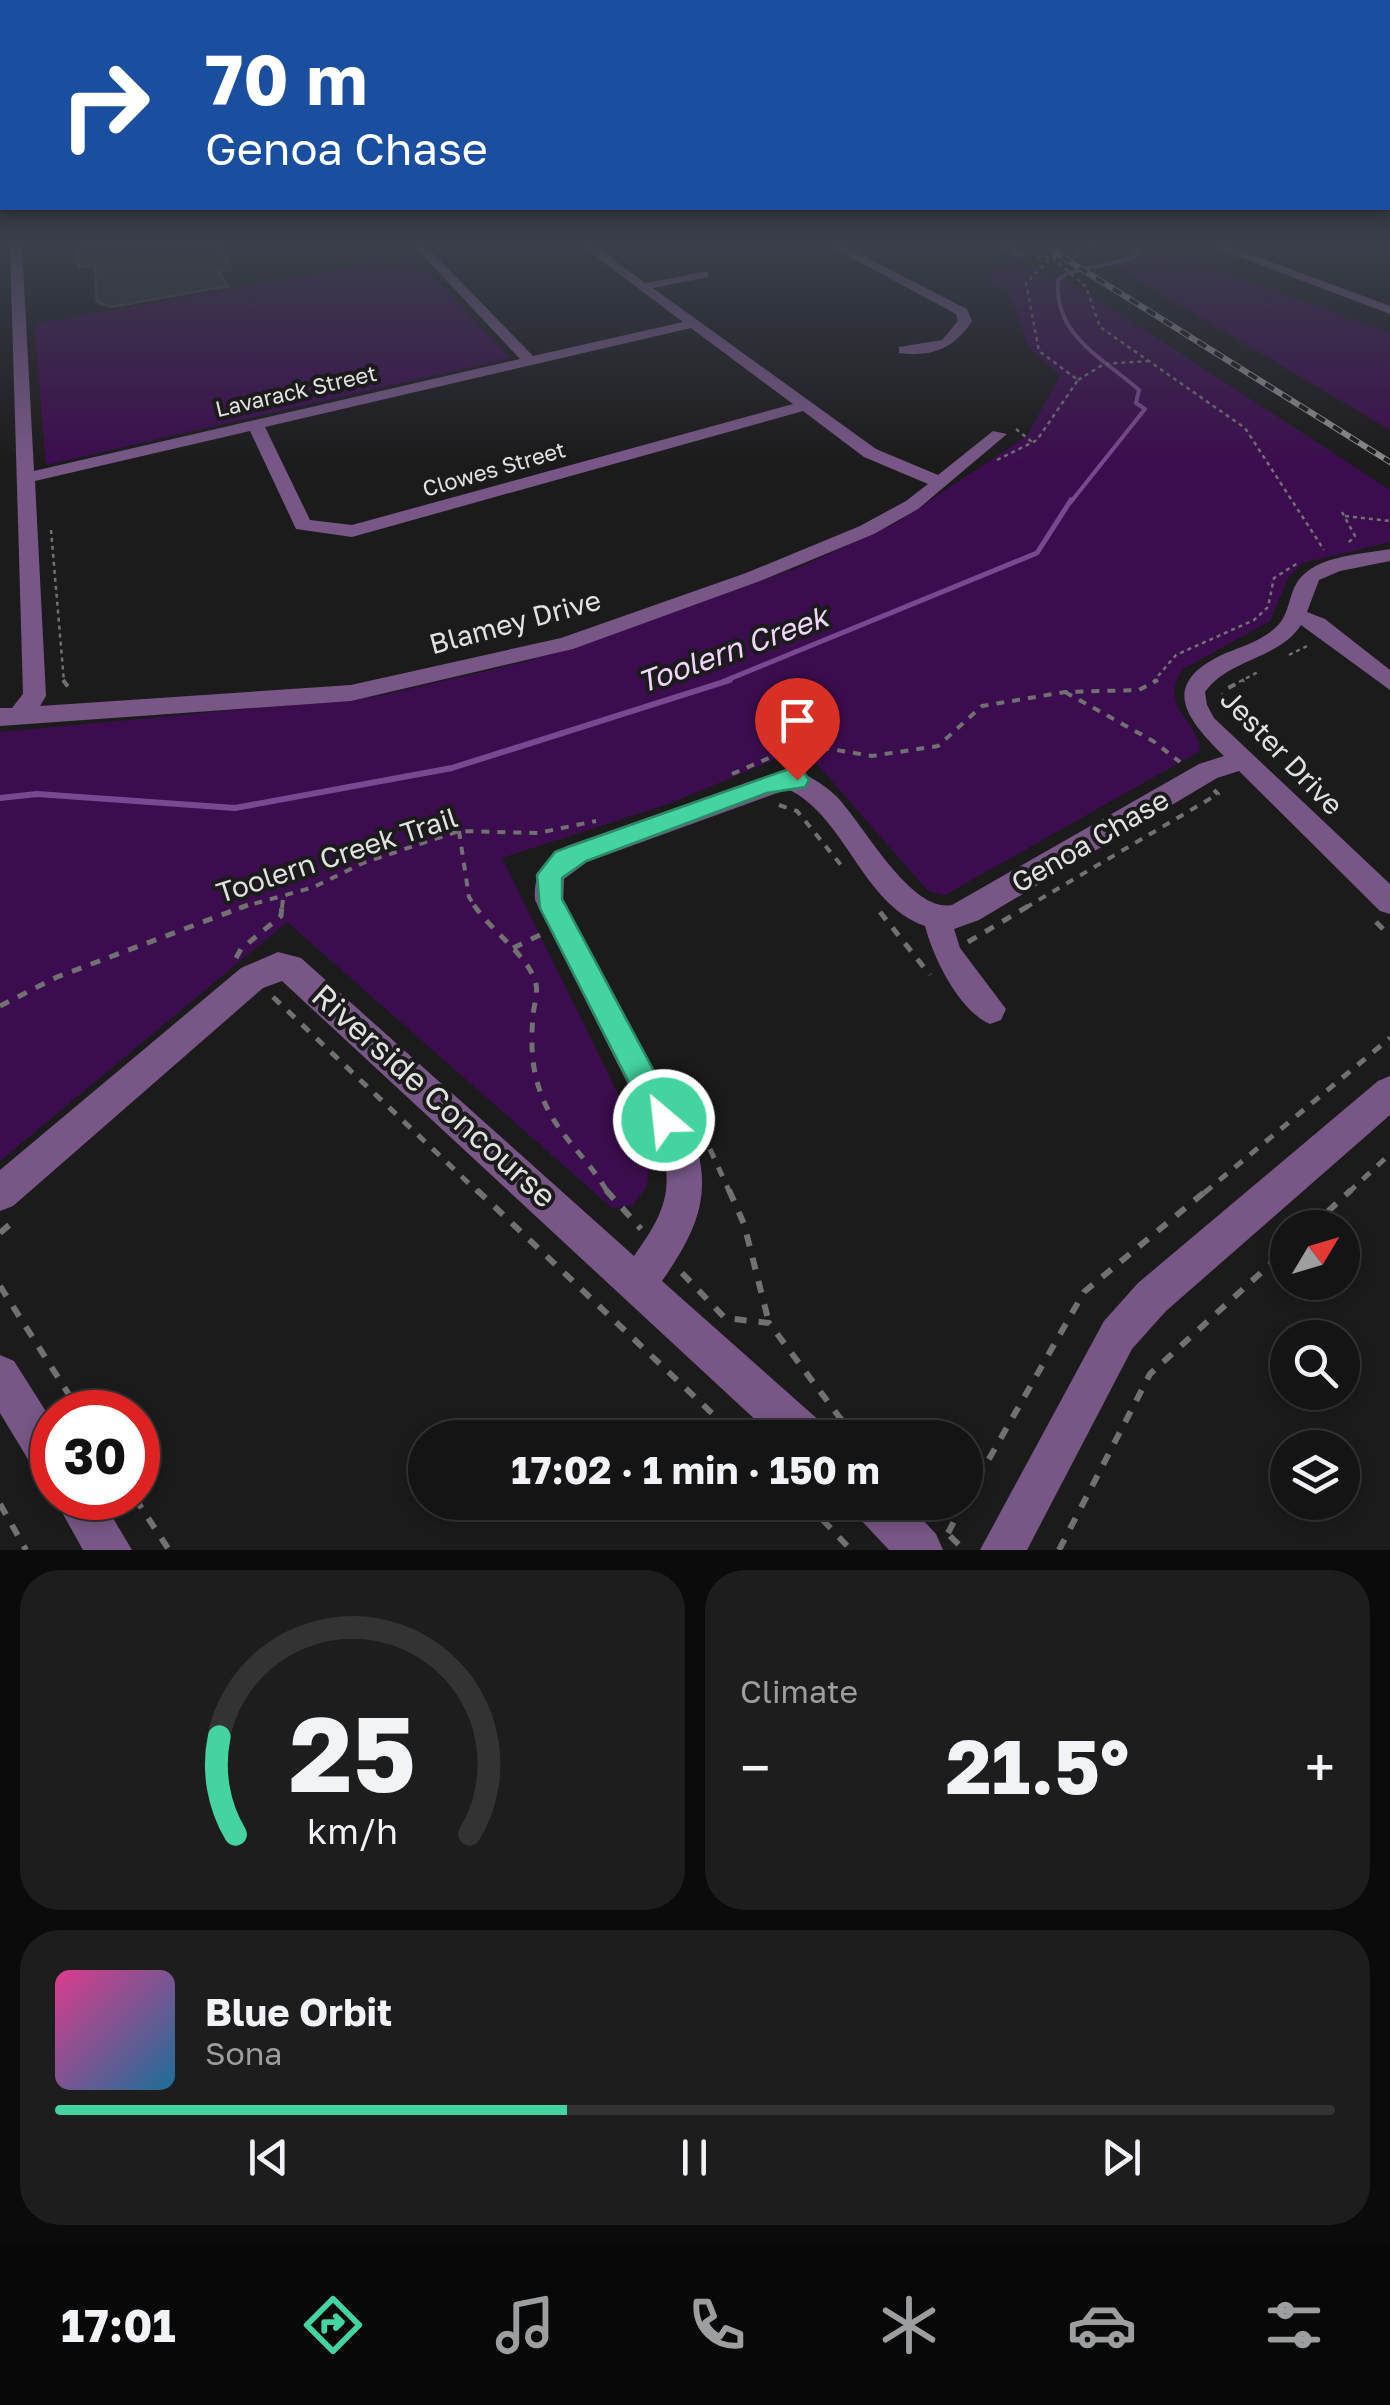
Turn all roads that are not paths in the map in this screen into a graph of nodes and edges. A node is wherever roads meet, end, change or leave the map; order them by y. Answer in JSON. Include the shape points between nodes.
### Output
{"nodes":[{"id":1,"x":13,"y":318,"type":"edge"},
{"id":2,"x":489,"y":318,"type":"edge"},
{"id":3,"x":684,"y":318,"type":"edge"},
{"id":4,"x":964,"y":318,"type":"edge"},
{"id":5,"x":692,"y":324,"type":"junction"},
{"id":6,"x":904,"y":350,"type":"dead end"},
{"id":7,"x":530,"y":360,"type":"junction"},
{"id":8,"x":803,"y":406,"type":"junction"},
{"id":9,"x":256,"y":424,"type":"junction"},
{"id":10,"x":999,"y":434,"type":"dead end"},
{"id":11,"x":28,"y":477,"type":"junction"},
{"id":12,"x":941,"y":483,"type":"junction"},
{"id":13,"x":1390,"y":555,"type":"edge"},
{"id":14,"x":1307,"y":620,"type":"junction"},
{"id":15,"x":1390,"y":682,"type":"edge"},
{"id":16,"x":10,"y":716,"type":"edge"},
{"id":17,"x":1242,"y":760,"type":"junction"},
{"id":18,"x":1390,"y":902,"type":"edge"},
{"id":19,"x":937,"y":919,"type":"junction"},
{"id":20,"x":990,"y":1008,"type":"dead end"},
{"id":21,"x":1390,"y":1093,"type":"edge"},
{"id":22,"x":0,"y":1193,"type":"edge"},
{"id":23,"x":639,"y":1282,"type":"junction"},
{"id":24,"x":0,"y":1375,"type":"edge"},
{"id":25,"x":788,"y":1420,"type":"edge"},
{"id":26,"x":30,"y":1424,"type":"edge"},
{"id":27,"x":90,"y":1520,"type":"edge"},
{"id":28,"x":901,"y":1520,"type":"edge"},
{"id":29,"x":934,"y":1542,"type":"edge"},
{"id":30,"x":109,"y":1550,"type":"edge"},
{"id":31,"x":1003,"y":1550,"type":"edge"}],
"edges":[{"from":1,"to":11,"type":"street"},
{"from":2,"to":7,"type":"street"},
{"from":3,"to":5,"type":"street"},
{"from":4,"to":6,"type":"street","via":[[953,342]]},
{"from":5,"to":7,"type":"street","name":"Lavarack Street"},
{"from":5,"to":8,"type":"street"},
{"from":7,"to":9,"type":"street","name":"Lavarack Street"},
{"from":8,"to":9,"type":"street","name":"Clowes Street","via":[[352,531],[303,525]]},
{"from":8,"to":12,"type":"street","via":[[870,453]]},
{"from":9,"to":11,"type":"street","name":"Lavarack Street"},
{"from":10,"to":12,"type":"street","name":"Blamey Drive"},
{"from":11,"to":16,"type":"street","via":[[35,696]]},
{"from":12,"to":16,"type":"street","name":"Blamey Drive","via":[[825,549],[564,644],[350,693]]},
{"from":13,"to":14,"type":"street","name":"Jester Drive","via":[[1312,576],[1306,582]]},
{"from":14,"to":15,"type":"street"},
{"from":14,"to":17,"type":"street","name":"Jester Drive","via":[[1212,669],[1194,691],[1206,724]]},
{"from":17,"to":18,"type":"street","name":"Jester Drive"},
{"from":17,"to":19,"type":"street","name":"Genoa Chase","via":[[1200,776],[969,911]]},
{"from":19,"to":20,"type":"street","via":[[947,955]]},
{"from":19,"to":23,"type":"street","via":[[904,898],[819,796],[789,778],[564,860],[549,875],[561,924],[682,1152],[689,1177],[678,1224]]},
{"from":21,"to":31,"type":"street","via":[[1152,1297],[1118,1334]]},
{"from":22,"to":23,"type":"street","name":"Riverside Concourse","via":[[252,978],[278,966],[303,976]]},
{"from":23,"to":25,"type":"street","name":"Riverside Concourse"},
{"from":24,"to":26,"type":"street"},
{"from":27,"to":30,"type":"street"},
{"from":28,"to":29,"type":"street"}]}
